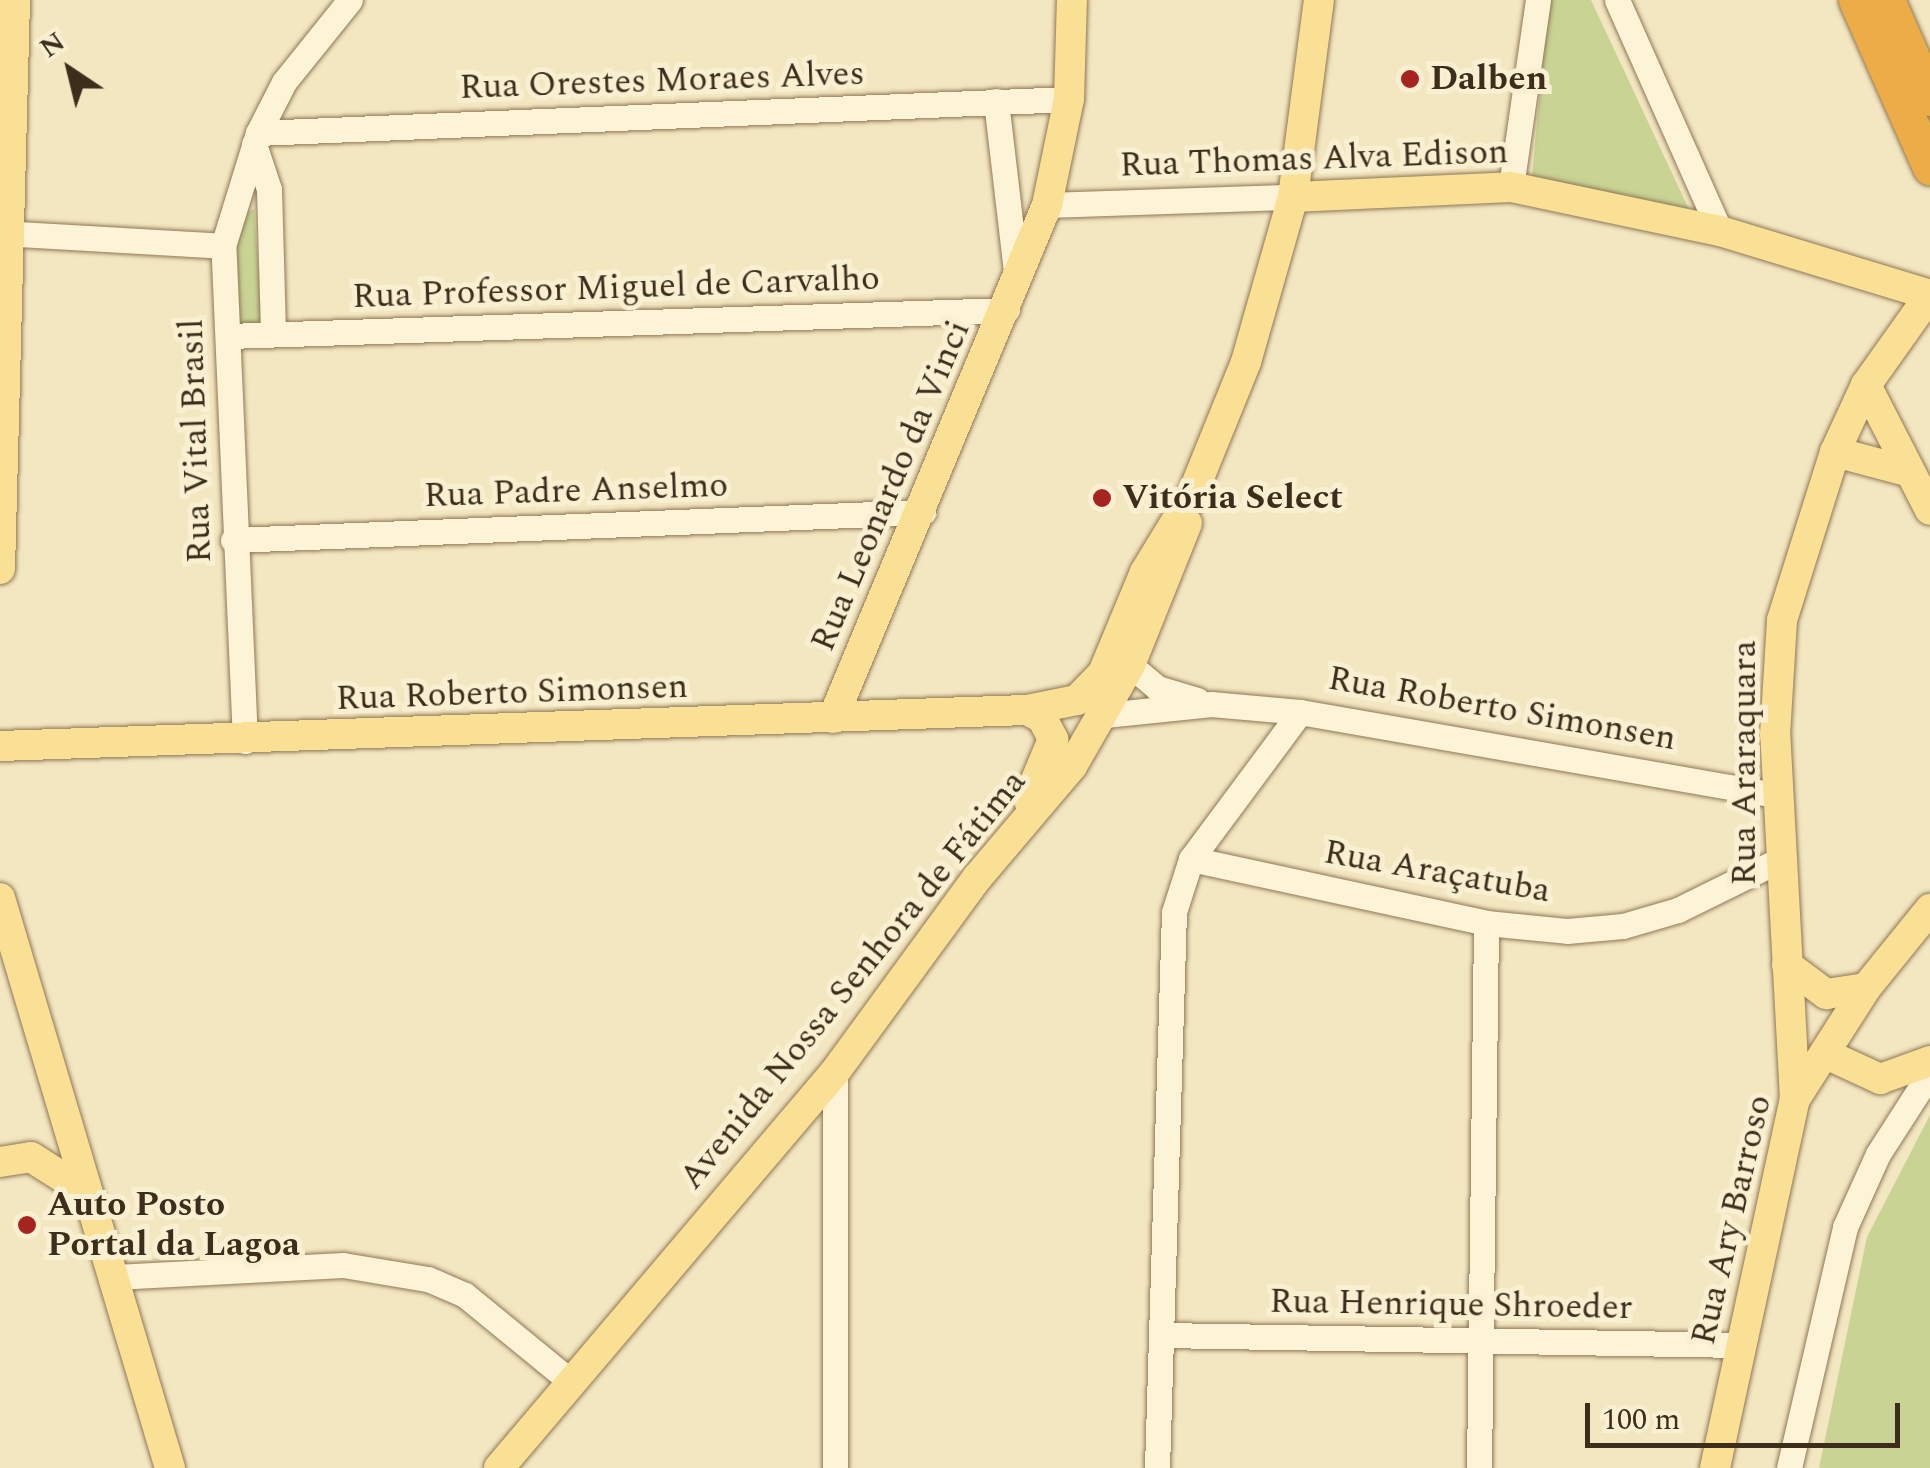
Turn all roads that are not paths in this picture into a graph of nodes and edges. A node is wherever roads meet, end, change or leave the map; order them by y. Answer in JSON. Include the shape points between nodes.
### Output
{"nodes":[{"id":1,"x":15,"y":0,"type":"edge"},
{"id":2,"x":350,"y":0,"type":"edge"},
{"id":3,"x":1072,"y":0,"type":"edge"},
{"id":4,"x":1319,"y":0,"type":"edge"},
{"id":5,"x":1538,"y":0,"type":"edge"},
{"id":6,"x":1617,"y":0,"type":"edge"},
{"id":7,"x":1856,"y":0,"type":"edge"},
{"id":8,"x":1887,"y":0,"type":"edge"},
{"id":9,"x":1930,"y":98,"type":"edge"},
{"id":10,"x":1069,"y":99,"type":"junction"},
{"id":11,"x":996,"y":102,"type":"junction"},
{"id":12,"x":256,"y":139,"type":"junction"},
{"id":13,"x":1930,"y":168,"type":"edge"},
{"id":14,"x":1511,"y":187,"type":"junction"},
{"id":15,"x":1293,"y":197,"type":"junction"},
{"id":16,"x":1047,"y":205,"type":"junction"},
{"id":17,"x":1720,"y":231,"type":"junction"},
{"id":18,"x":3,"y":233,"type":"edge"},
{"id":19,"x":223,"y":246,"type":"junction"},
{"id":20,"x":1012,"y":296,"type":"junction"},
{"id":21,"x":1930,"y":296,"type":"edge"},
{"id":22,"x":273,"y":334,"type":"junction"},
{"id":23,"x":228,"y":336,"type":"junction"},
{"id":24,"x":1866,"y":386,"type":"junction"},
{"id":25,"x":1835,"y":452,"type":"junction"},
{"id":26,"x":1907,"y":471,"type":"junction"},
{"id":27,"x":1192,"y":495,"type":"junction"},
{"id":28,"x":1930,"y":510,"type":"edge"},
{"id":29,"x":922,"y":512,"type":"junction"},
{"id":30,"x":233,"y":540,"type":"junction"},
{"id":31,"x":0,"y":569,"type":"edge"},
{"id":32,"x":1130,"y":666,"type":"junction"},
{"id":33,"x":1211,"y":704,"type":"junction"},
{"id":34,"x":1027,"y":710,"type":"junction"},
{"id":35,"x":1300,"y":712,"type":"junction"},
{"id":36,"x":1106,"y":715,"type":"junction"},
{"id":37,"x":834,"y":718,"type":"junction"},
{"id":38,"x":246,"y":740,"type":"junction"},
{"id":39,"x":0,"y":746,"type":"edge"},
{"id":40,"x":1779,"y":796,"type":"junction"},
{"id":41,"x":1000,"y":849,"type":"junction"},
{"id":42,"x":1191,"y":859,"type":"junction"},
{"id":43,"x":1779,"y":860,"type":"junction"},
{"id":44,"x":0,"y":898,"type":"edge"},
{"id":45,"x":1930,"y":909,"type":"edge"},
{"id":46,"x":1486,"y":923,"type":"junction"},
{"id":47,"x":1788,"y":965,"type":"junction"},
{"id":48,"x":1866,"y":988,"type":"junction"},
{"id":49,"x":1826,"y":1054,"type":"junction"},
{"id":50,"x":1930,"y":1061,"type":"edge"},
{"id":51,"x":835,"y":1072,"type":"junction"},
{"id":52,"x":1930,"y":1073,"type":"edge"},
{"id":53,"x":1795,"y":1098,"type":"junction"},
{"id":54,"x":0,"y":1162,"type":"edge"},
{"id":55,"x":86,"y":1192,"type":"junction"},
{"id":56,"x":114,"y":1277,"type":"junction"},
{"id":57,"x":1162,"y":1335,"type":"junction"},
{"id":58,"x":1483,"y":1340,"type":"junction"},
{"id":59,"x":1740,"y":1344,"type":"junction"},
{"id":60,"x":570,"y":1381,"type":"junction"},
{"id":61,"x":525,"y":1437,"type":"junction"},
{"id":62,"x":170,"y":1468,"type":"edge"},
{"id":63,"x":499,"y":1468,"type":"edge"},
{"id":64,"x":524,"y":1468,"type":"edge"},
{"id":65,"x":835,"y":1468,"type":"edge"},
{"id":66,"x":1157,"y":1468,"type":"edge"},
{"id":67,"x":1479,"y":1468,"type":"edge"},
{"id":68,"x":1715,"y":1468,"type":"edge"},
{"id":69,"x":1789,"y":1468,"type":"edge"}],
"edges":[{"from":1,"to":18,"type":"main road"},
{"from":2,"to":12,"type":"street","name":"Rua Vital Brasil","via":[[312,41]]},
{"from":3,"to":10,"type":"main road","name":"Rua Leonardo da Vinci"},
{"from":4,"to":15,"type":"main road","name":"Avenida Nossa Senhora de Fátima"},
{"from":5,"to":14,"type":"street"},
{"from":6,"to":17,"type":"street"},
{"from":7,"to":13,"type":"highway"},
{"from":8,"to":9,"type":"highway"},
{"from":10,"to":11,"type":"street","name":"Rua Orestes Moraes Alves"},
{"from":10,"to":16,"type":"main road","name":"Rua Leonardo da Vinci"},
{"from":11,"to":12,"type":"street","name":"Rua Orestes Moraes Alves"},
{"from":11,"to":20,"type":"street","name":"Rua Leonardo da Vinci"},
{"from":12,"to":19,"type":"street","name":"Rua Vital Brasil"},
{"from":12,"to":22,"type":"street","via":[[269,189]]},
{"from":14,"to":15,"type":"main road","name":"Rua Thomas Alva Edison"},
{"from":14,"to":17,"type":"main road","name":"Rua Thomas Alva Edison"},
{"from":15,"to":16,"type":"street","name":"Rua Thomas Alva Edison"},
{"from":15,"to":27,"type":"main road","name":"Avenida Nossa Senhora de Fátima","via":[[1246,362]]},
{"from":16,"to":20,"type":"main road","name":"Rua Leonardo da Vinci"},
{"from":17,"to":21,"type":"main road","name":"Rua Thomas Alva Edison"},
{"from":18,"to":19,"type":"street"},
{"from":18,"to":31,"type":"main road"},
{"from":19,"to":23,"type":"street","name":"Rua Vital Brasil"},
{"from":20,"to":22,"type":"street","name":"Rua Professor Miguel de Carvalho"},
{"from":20,"to":29,"type":"main road","name":"Rua Leonardo da Vinci"},
{"from":21,"to":24,"type":"main road","name":"Rua Araraquara"},
{"from":22,"to":23,"type":"street","name":"Rua Professor Miguel de Carvalho"},
{"from":23,"to":30,"type":"street","name":"Rua Vital Brasil"},
{"from":24,"to":25,"type":"main road","name":"Rua Araraquara"},
{"from":24,"to":26,"type":"main road"},
{"from":25,"to":26,"type":"main road"},
{"from":25,"to":40,"type":"main road","name":"Rua Araraquara","via":[[1782,620],[1774,682]]},
{"from":26,"to":28,"type":"main road"},
{"from":27,"to":32,"type":"main road","name":"Avenida Nossa Senhora de Fátima","via":[[1179,550]]},
{"from":27,"to":34,"type":"main road","name":"Avenida Nossa Senhora de Fátima","via":[[1145,572],[1096,683],[1077,700]]},
{"from":29,"to":30,"type":"street","name":"Rua Padre Anselmo"},
{"from":29,"to":37,"type":"main road","name":"Rua Leonardo da Vinci"},
{"from":30,"to":38,"type":"street","name":"Rua Vital Brasil"},
{"from":32,"to":33,"type":"street","name":"Rua Roberto Simonsen","via":[[1157,688]]},
{"from":32,"to":36,"type":"main road","name":"Avenida Nossa Senhora de Fátima"},
{"from":33,"to":35,"type":"street","name":"Rua Roberto Simonsen"},
{"from":33,"to":36,"type":"street","name":"Rua Roberto Simonsen"},
{"from":34,"to":36,"type":"main road"},
{"from":34,"to":37,"type":"main road","name":"Rua Roberto Simonsen"},
{"from":34,"to":41,"type":"main road","via":[[1050,727],[1053,749]]},
{"from":35,"to":40,"type":"street","name":"Rua Roberto Simonsen"},
{"from":35,"to":42,"type":"street"},
{"from":36,"to":41,"type":"main road","name":"Avenida Nossa Senhora de Fátima"},
{"from":37,"to":38,"type":"main road","name":"Rua Roberto Simonsen"},
{"from":38,"to":39,"type":"main road","name":"Rua Roberto Simonsen"},
{"from":40,"to":43,"type":"main road","name":"Rua Araraquara"},
{"from":41,"to":51,"type":"main road","name":"Avenida Nossa Senhora de Fátima"},
{"from":42,"to":46,"type":"street","name":"Rua Araçatuba"},
{"from":42,"to":57,"type":"street","via":[[1174,912],[1170,962]]},
{"from":43,"to":46,"type":"street","name":"Rua Araçatuba","via":[[1678,910],[1623,926],[1568,931]]},
{"from":43,"to":47,"type":"main road","name":"Rua Araraquara"},
{"from":44,"to":55,"type":"main road"},
{"from":45,"to":48,"type":"main road","name":"Rua Ary Barroso"},
{"from":46,"to":58,"type":"street"},
{"from":47,"to":48,"type":"main road","via":[[1826,994]]},
{"from":47,"to":53,"type":"main road","name":"Rua Araraquara"},
{"from":48,"to":49,"type":"main road","name":"Rua Ary Barroso"},
{"from":49,"to":50,"type":"main road","via":[[1880,1078]]},
{"from":49,"to":53,"type":"main road","name":"Rua Ary Barroso"},
{"from":51,"to":60,"type":"main road","name":"Avenida Nossa Senhora de Fátima"},
{"from":51,"to":65,"type":"street"},
{"from":52,"to":69,"type":"street","via":[[1878,1154],[1845,1227]]},
{"from":53,"to":59,"type":"main road","name":"Rua Ary Barroso"},
{"from":54,"to":55,"type":"main road","via":[[30,1157]]},
{"from":55,"to":56,"type":"main road"},
{"from":56,"to":60,"type":"street","via":[[343,1265],[428,1278],[465,1294]]},
{"from":56,"to":62,"type":"main road"},
{"from":57,"to":58,"type":"street","name":"Rua Henrique Shroeder"},
{"from":57,"to":66,"type":"street"},
{"from":58,"to":59,"type":"street","name":"Rua Henrique Shroeder"},
{"from":58,"to":67,"type":"street"},
{"from":59,"to":68,"type":"main road","name":"Rua Ary Barroso"},
{"from":60,"to":61,"type":"main road","name":"Avenida Nossa Senhora de Fátima"},
{"from":61,"to":63,"type":"main road","name":"Avenida Nossa Senhora de Fátima"},
{"from":61,"to":64,"type":"street"}]}
